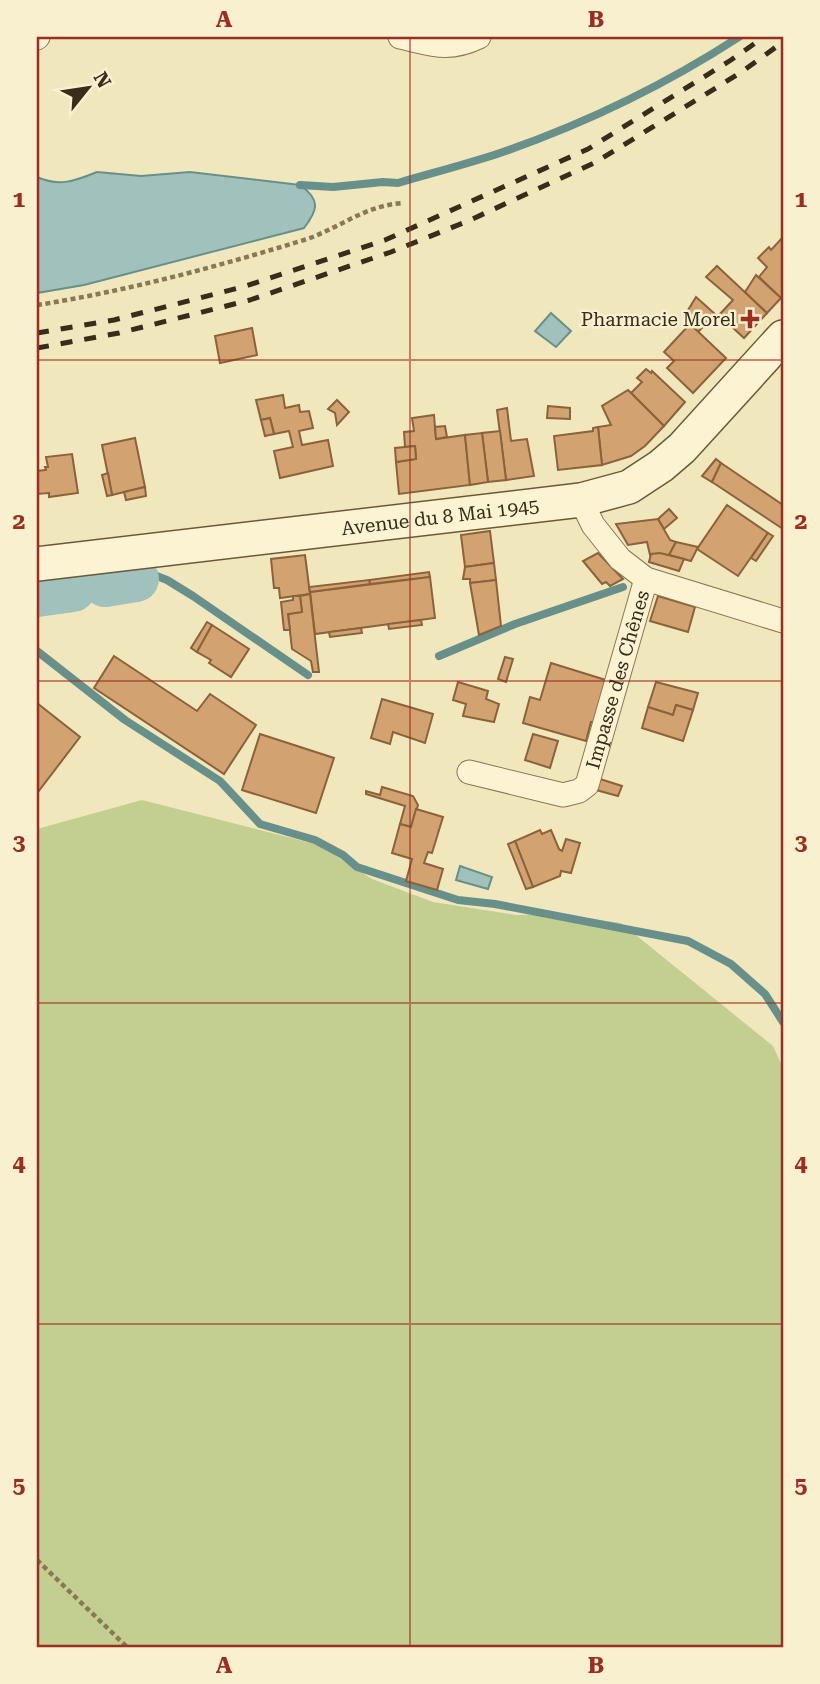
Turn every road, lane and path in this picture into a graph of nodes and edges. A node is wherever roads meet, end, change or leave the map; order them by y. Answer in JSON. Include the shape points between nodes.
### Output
{"nodes":[{"id":1,"x":400,"y":37,"type":"edge"},
{"id":2,"x":479,"y":37,"type":"edge"},
{"id":3,"x":404,"y":203,"type":"dead end"},
{"id":4,"x":37,"y":305,"type":"edge"},
{"id":5,"x":783,"y":337,"type":"edge"},
{"id":6,"x":581,"y":500,"type":"junction"},
{"id":7,"x":37,"y":564,"type":"edge"},
{"id":8,"x":646,"y":579,"type":"junction"},
{"id":9,"x":783,"y":621,"type":"edge"},
{"id":10,"x":469,"y":772,"type":"dead end"},
{"id":11,"x":37,"y":1560,"type":"edge"},
{"id":12,"x":127,"y":1647,"type":"edge"}],
"edges":[{"from":1,"to":2,"type":"street","via":[[444,47]]},
{"from":3,"to":4,"type":"path","via":[[369,210],[309,239],[234,261]]},
{"from":5,"to":6,"type":"main road","name":"Avenue du 8 Mai 1945","via":[[661,466],[629,487]]},
{"from":6,"to":7,"type":"main road","name":"Avenue du 8 Mai 1945"},
{"from":6,"to":8,"type":"street","via":[[593,525],[620,559]]},
{"from":8,"to":9,"type":"street"},
{"from":8,"to":10,"type":"street","name":"Impasse des Chênes","via":[[587,785],[563,794]]},
{"from":11,"to":12,"type":"path"}]}
